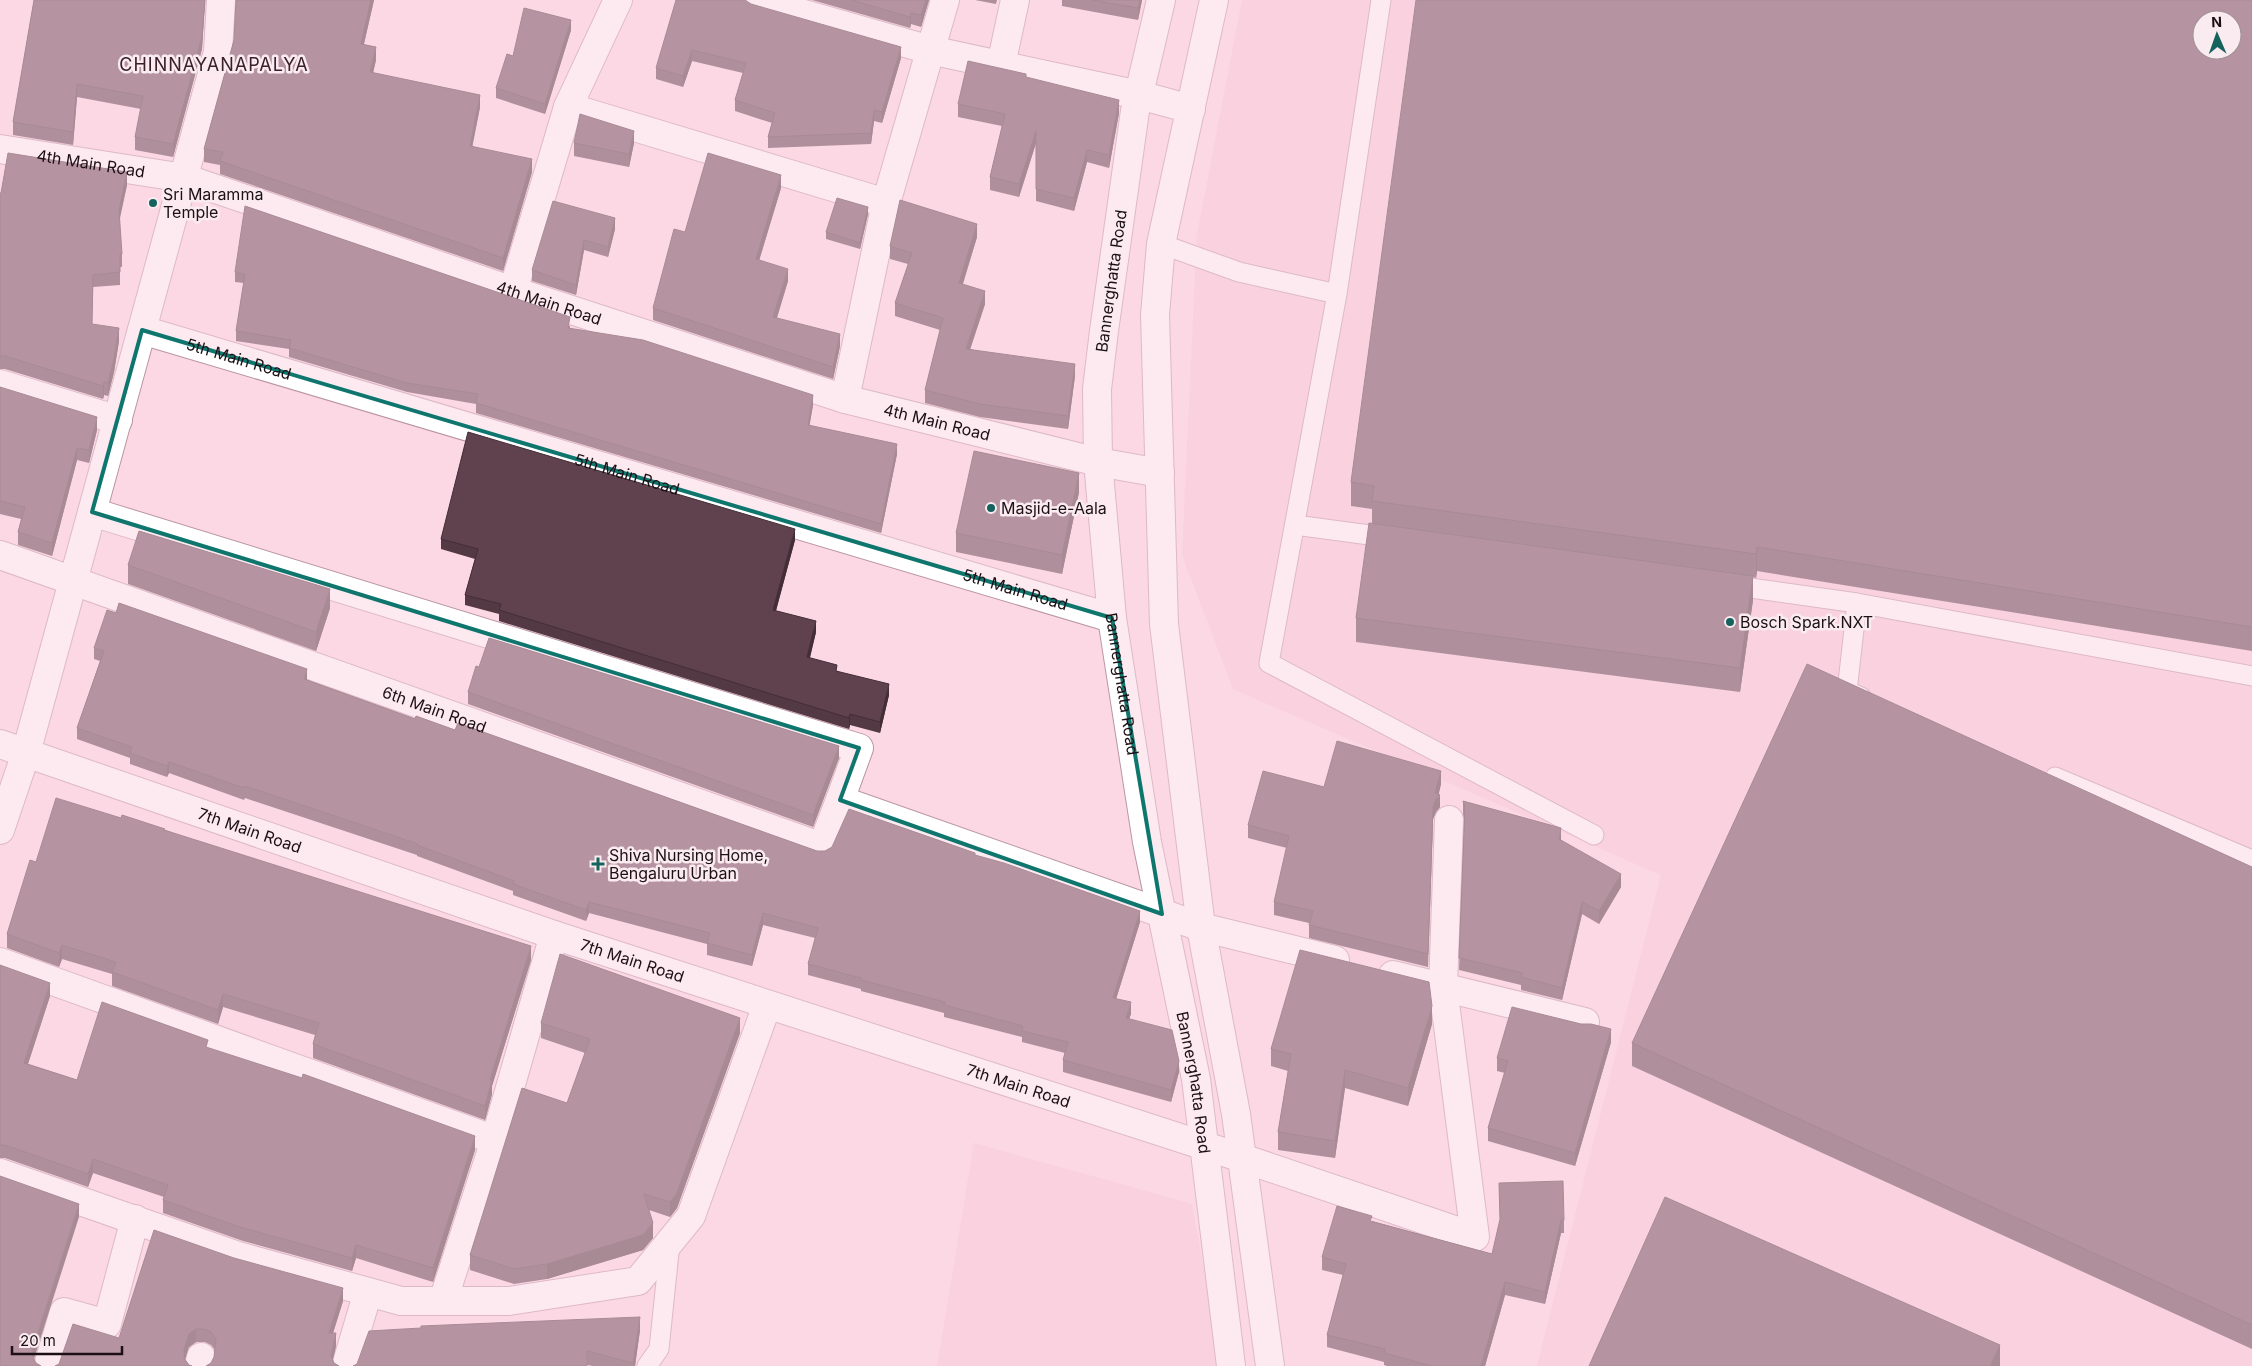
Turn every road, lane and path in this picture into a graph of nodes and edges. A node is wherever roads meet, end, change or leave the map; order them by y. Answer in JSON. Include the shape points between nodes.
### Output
{"nodes":[{"id":1,"x":221,"y":0,"type":"edge"},
{"id":2,"x":618,"y":0,"type":"edge"},
{"id":3,"x":755,"y":0,"type":"edge"},
{"id":4,"x":945,"y":0,"type":"edge"},
{"id":5,"x":1015,"y":0,"type":"edge"},
{"id":6,"x":1161,"y":0,"type":"edge"},
{"id":7,"x":1214,"y":0,"type":"edge"},
{"id":8,"x":1382,"y":0,"type":"edge"},
{"id":9,"x":930,"y":50,"type":"junction"},
{"id":10,"x":1001,"y":65,"type":"junction"},
{"id":11,"x":1139,"y":95,"type":"junction"},
{"id":12,"x":568,"y":107,"type":"junction"},
{"id":13,"x":1191,"y":109,"type":"junction"},
{"id":14,"x":0,"y":149,"type":"edge"},
{"id":15,"x":184,"y":178,"type":"junction"},
{"id":16,"x":886,"y":203,"type":"junction"},
{"id":17,"x":1161,"y":244,"type":"junction"},
{"id":18,"x":513,"y":292,"type":"junction"},
{"id":19,"x":1337,"y":294,"type":"junction"},
{"id":20,"x":142,"y":330,"type":"junction"},
{"id":21,"x":0,"y":384,"type":"edge"},
{"id":22,"x":845,"y":399,"type":"junction"},
{"id":23,"x":118,"y":420,"type":"junction"},
{"id":24,"x":1098,"y":462,"type":"junction"},
{"id":25,"x":1160,"y":473,"type":"junction"},
{"id":26,"x":92,"y":512,"type":"junction"},
{"id":27,"x":1295,"y":524,"type":"junction"},
{"id":28,"x":1413,"y":541,"type":"edge"},
{"id":29,"x":0,"y":556,"type":"edge"},
{"id":30,"x":74,"y":581,"type":"junction"},
{"id":31,"x":1709,"y":583,"type":"edge"},
{"id":32,"x":1856,"y":603,"type":"junction"},
{"id":33,"x":1112,"y":618,"type":"junction"},
{"id":34,"x":2252,"y":676,"type":"edge"},
{"id":35,"x":1875,"y":702,"type":"edge"},
{"id":36,"x":0,"y":744,"type":"edge"},
{"id":37,"x":26,"y":753,"type":"junction"},
{"id":38,"x":2040,"y":772,"type":"edge"},
{"id":39,"x":840,"y":800,"type":"junction"},
{"id":40,"x":1449,"y":820,"type":"dead end"},
{"id":41,"x":0,"y":830,"type":"edge"},
{"id":42,"x":1594,"y":835,"type":"dead end"},
{"id":43,"x":2252,"y":860,"type":"edge"},
{"id":44,"x":1162,"y":914,"type":"junction"},
{"id":45,"x":1201,"y":928,"type":"junction"},
{"id":46,"x":554,"y":935,"type":"junction"},
{"id":47,"x":0,"y":962,"type":"edge"},
{"id":48,"x":1443,"y":987,"type":"junction"},
{"id":49,"x":767,"y":1005,"type":"junction"},
{"id":50,"x":1585,"y":1022,"type":"edge"},
{"id":51,"x":495,"y":1140,"type":"junction"},
{"id":52,"x":1204,"y":1146,"type":"junction"},
{"id":53,"x":1242,"y":1158,"type":"junction"},
{"id":54,"x":0,"y":1173,"type":"edge"},
{"id":55,"x":136,"y":1219,"type":"junction"},
{"id":56,"x":670,"y":1242,"type":"junction"},
{"id":57,"x":368,"y":1292,"type":"junction"},
{"id":58,"x":443,"y":1301,"type":"junction"},
{"id":59,"x":48,"y":1366,"type":"edge"},
{"id":60,"x":346,"y":1366,"type":"edge"},
{"id":61,"x":647,"y":1366,"type":"edge"},
{"id":62,"x":1231,"y":1366,"type":"edge"},
{"id":63,"x":1270,"y":1366,"type":"edge"}],
"edges":[{"from":1,"to":15,"type":"street","via":[[218,52]]},
{"from":2,"to":12,"type":"street"},
{"from":3,"to":9,"type":"street"},
{"from":4,"to":9,"type":"street"},
{"from":5,"to":10,"type":"street"},
{"from":6,"to":11,"type":"street","name":"Bannerghatta Road"},
{"from":7,"to":13,"type":"street"},
{"from":8,"to":19,"type":"lane"},
{"from":9,"to":10,"type":"street"},
{"from":9,"to":16,"type":"street"},
{"from":10,"to":11,"type":"street"},
{"from":11,"to":13,"type":"street"},
{"from":11,"to":24,"type":"street","name":"Bannerghatta Road","via":[[1097,389]]},
{"from":12,"to":16,"type":"street"},
{"from":12,"to":18,"type":"street"},
{"from":13,"to":17,"type":"street"},
{"from":14,"to":15,"type":"street","name":"4th Main Road"},
{"from":15,"to":18,"type":"street","name":"4th Main Road"},
{"from":15,"to":20,"type":"street"},
{"from":16,"to":22,"type":"street"},
{"from":17,"to":19,"type":"lane","via":[[1240,272]]},
{"from":17,"to":25,"type":"street","via":[[1155,315]]},
{"from":18,"to":22,"type":"street","name":"4th Main Road"},
{"from":19,"to":27,"type":"lane"},
{"from":20,"to":23,"type":"street"},
{"from":20,"to":33,"type":"street","name":"5th Main Road"},
{"from":21,"to":23,"type":"street"},
{"from":22,"to":24,"type":"street","name":"4th Main Road"},
{"from":23,"to":26,"type":"street"},
{"from":24,"to":25,"type":"street","name":"4th Main Road"},
{"from":24,"to":33,"type":"street","name":"Bannerghatta Road"},
{"from":25,"to":45,"type":"street","via":[[1164,624]]},
{"from":26,"to":30,"type":"street"},
{"from":26,"to":39,"type":"street","via":[[859,748]]},
{"from":27,"to":28,"type":"lane"},
{"from":27,"to":42,"type":"lane","via":[[1269,663]]},
{"from":29,"to":30,"type":"street","name":"6th Main Road"},
{"from":30,"to":37,"type":"street"},
{"from":30,"to":39,"type":"street","name":"6th Main Road","via":[[822,847]]},
{"from":31,"to":32,"type":"lane"},
{"from":32,"to":34,"type":"lane"},
{"from":32,"to":35,"type":"lane","via":[[1847,691]]},
{"from":33,"to":44,"type":"street","name":"Bannerghatta Road","via":[[1147,842]]},
{"from":36,"to":37,"type":"street","name":"7th Main Road"},
{"from":37,"to":41,"type":"street"},
{"from":37,"to":46,"type":"street","name":"7th Main Road"},
{"from":38,"to":43,"type":"lane"},
{"from":39,"to":44,"type":"street"},
{"from":40,"to":48,"type":"street"},
{"from":44,"to":45,"type":"street"},
{"from":44,"to":52,"type":"street","name":"Bannerghatta Road","via":[[1196,1079]]},
{"from":45,"to":48,"type":"street"},
{"from":45,"to":53,"type":"street"},
{"from":46,"to":49,"type":"street","name":"7th Main Road"},
{"from":46,"to":51,"type":"street"},
{"from":47,"to":51,"type":"street"},
{"from":48,"to":50,"type":"street"},
{"from":48,"to":53,"type":"street","name":"7th Main Road","via":[[1475,1237]]},
{"from":49,"to":52,"type":"street","name":"7th Main Road"},
{"from":49,"to":56,"type":"street","via":[[691,1216]]},
{"from":51,"to":58,"type":"street"},
{"from":52,"to":53,"type":"street","name":"7th Main Road"},
{"from":52,"to":62,"type":"street","name":"Bannerghatta Road"},
{"from":53,"to":63,"type":"street"},
{"from":54,"to":55,"type":"street"},
{"from":55,"to":57,"type":"street","via":[[238,1256]]},
{"from":55,"to":59,"type":"street","via":[[107,1324],[64,1312]]},
{"from":56,"to":58,"type":"street","via":[[638,1281],[509,1301]]},
{"from":56,"to":61,"type":"lane","via":[[658,1349]]},
{"from":57,"to":58,"type":"street","via":[[402,1301]]},
{"from":57,"to":60,"type":"street"}]}
